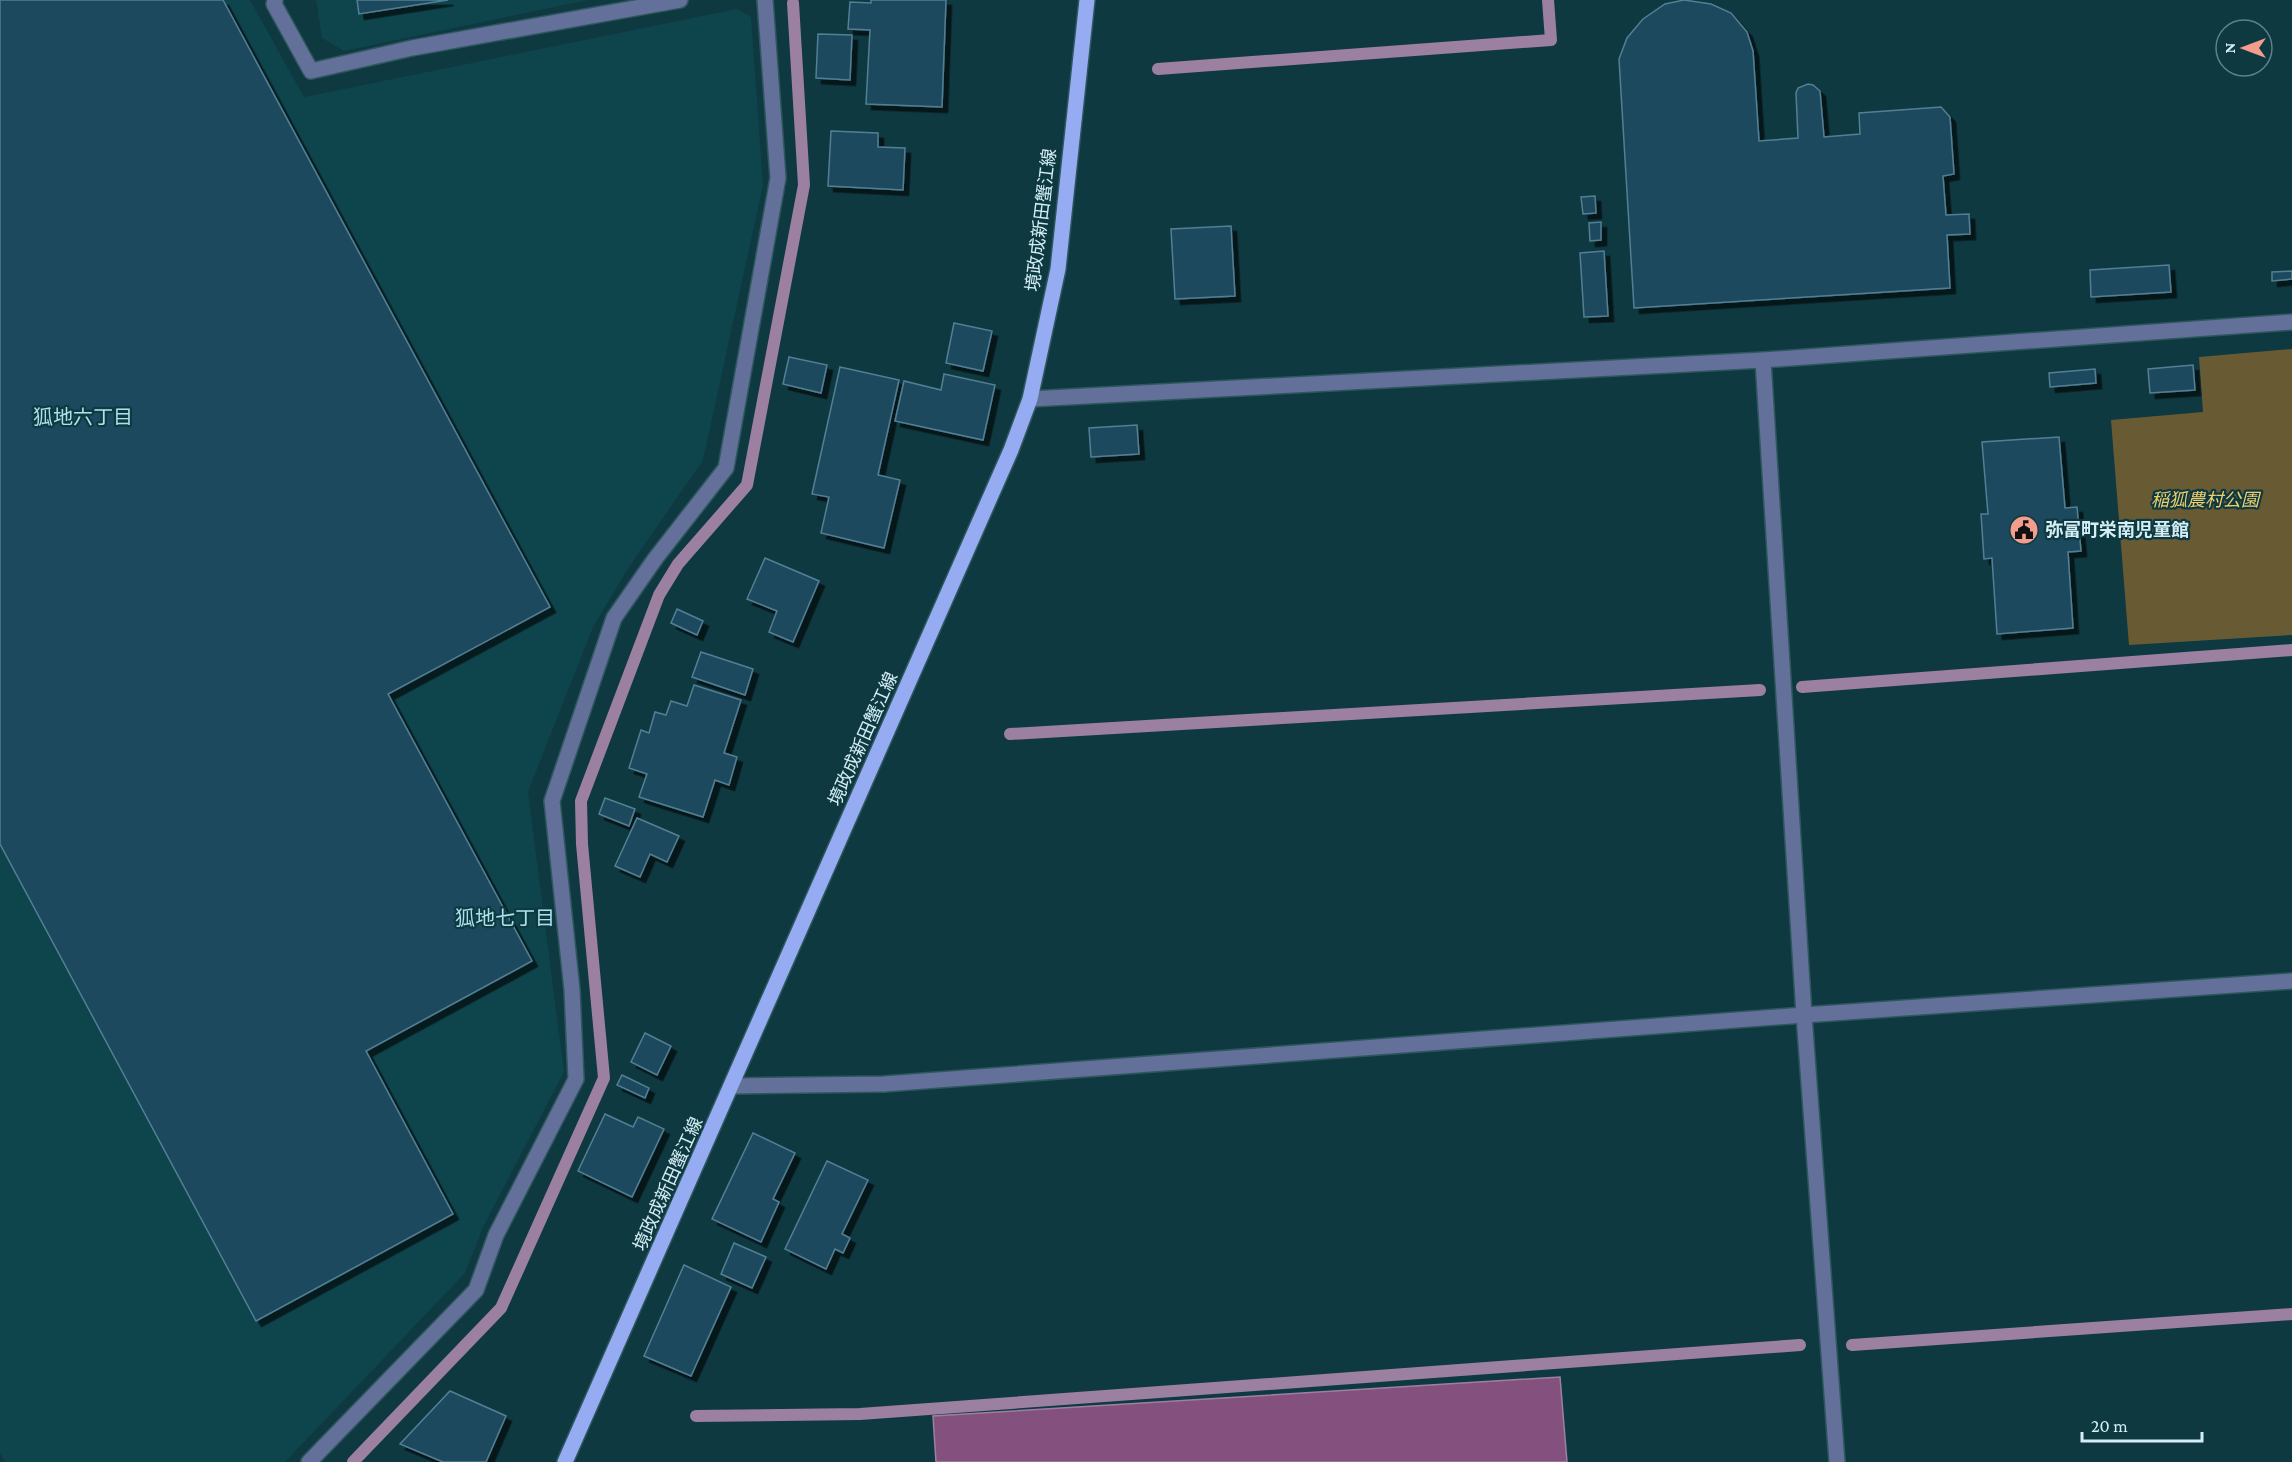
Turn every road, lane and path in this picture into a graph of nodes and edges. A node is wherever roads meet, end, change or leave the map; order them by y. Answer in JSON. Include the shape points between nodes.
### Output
{"nodes":[{"id":1,"x":274,"y":0,"type":"edge"},
{"id":2,"x":680,"y":0,"type":"edge"},
{"id":3,"x":765,"y":0,"type":"edge"},
{"id":4,"x":1087,"y":0,"type":"edge"},
{"id":5,"x":2292,"y":322,"type":"edge"},
{"id":6,"x":1763,"y":360,"type":"junction"},
{"id":7,"x":1030,"y":399,"type":"junction"},
{"id":8,"x":2292,"y":981,"type":"edge"},
{"id":9,"x":1804,"y":1015,"type":"junction"},
{"id":10,"x":733,"y":1086,"type":"junction"},
{"id":11,"x":309,"y":1462,"type":"edge"},
{"id":12,"x":565,"y":1462,"type":"edge"},
{"id":13,"x":1837,"y":1462,"type":"edge"}],
"edges":[{"from":1,"to":2,"type":"street","via":[[311,71],[412,48]]},
{"from":3,"to":11,"type":"street","via":[[778,178],[726,468],[614,618],[552,801],[572,990],[576,1079],[496,1235],[476,1290]]},
{"from":4,"to":7,"type":"main road","name":"境政成新田蟹江線","via":[[1058,269]]},
{"from":5,"to":6,"type":"street"},
{"from":6,"to":7,"type":"street"},
{"from":6,"to":9,"type":"street"},
{"from":7,"to":10,"type":"main road","name":"境政成新田蟹江線"},
{"from":8,"to":9,"type":"street"},
{"from":9,"to":10,"type":"street","via":[[884,1084]]},
{"from":9,"to":13,"type":"street"},
{"from":10,"to":12,"type":"main road","name":"境政成新田蟹江線"}]}
